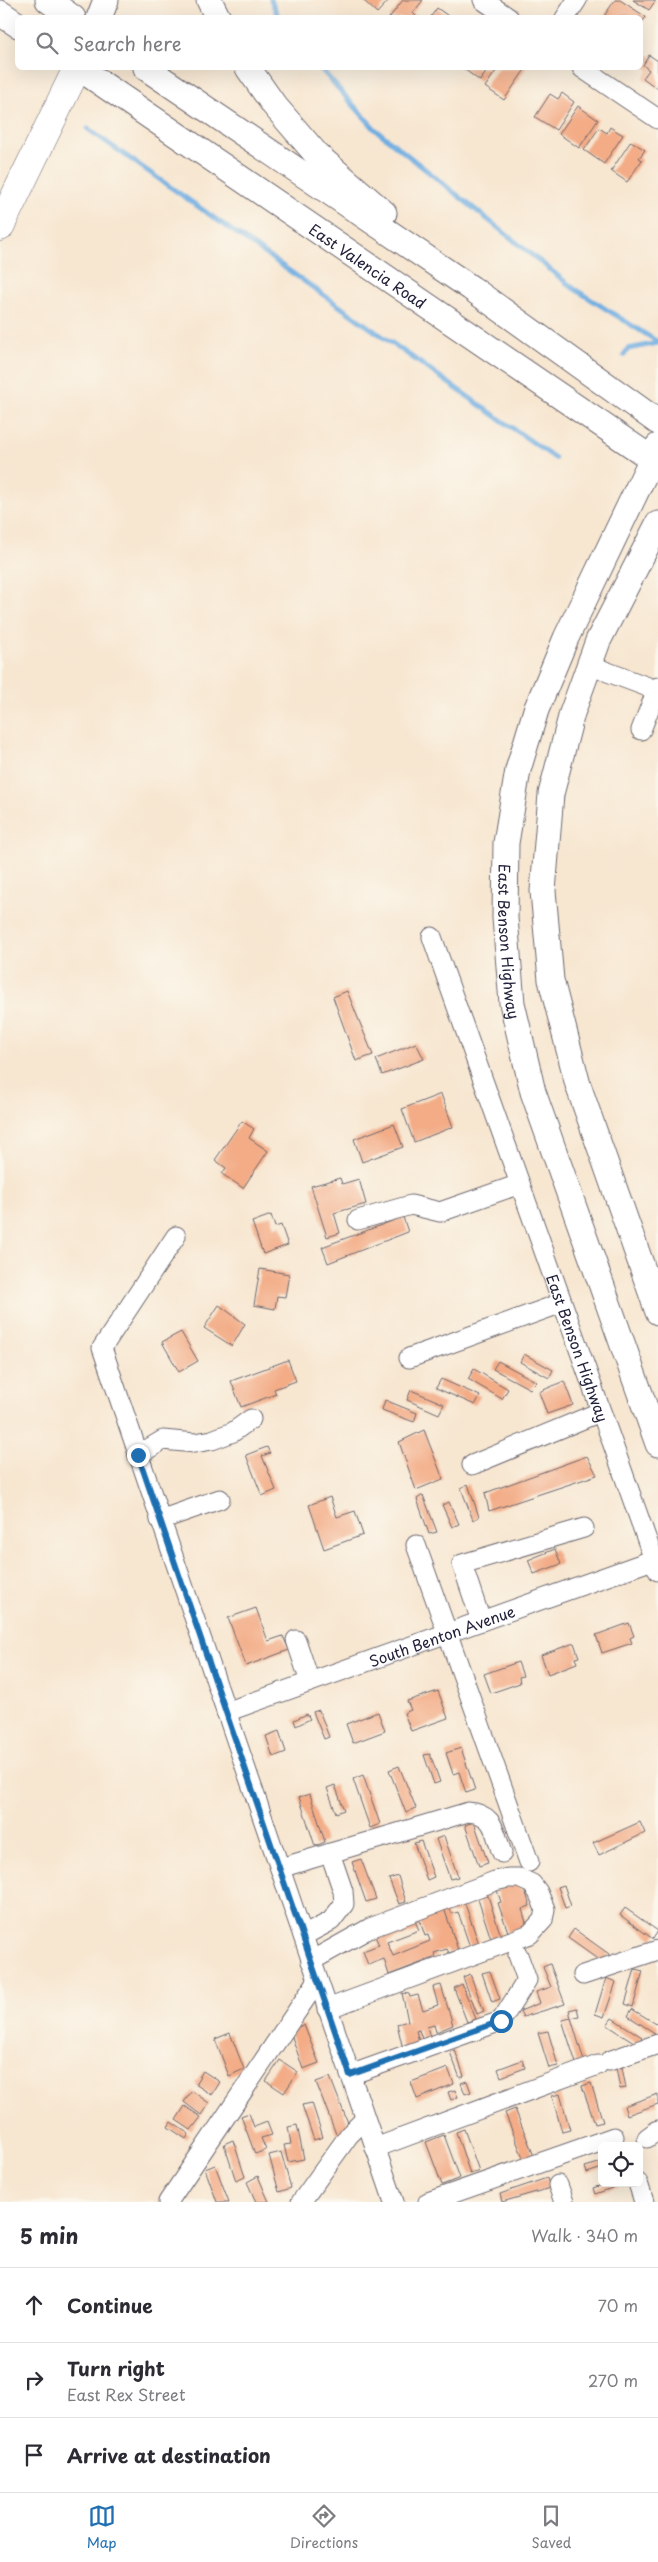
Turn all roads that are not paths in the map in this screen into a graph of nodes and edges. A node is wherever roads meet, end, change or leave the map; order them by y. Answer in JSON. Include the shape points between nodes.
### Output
{"nodes":[{"id":1,"x":48,"y":0,"type":"edge"},
{"id":2,"x":106,"y":0,"type":"edge"},
{"id":3,"x":209,"y":0,"type":"edge"},
{"id":4,"x":483,"y":0,"type":"edge"},
{"id":5,"x":577,"y":0,"type":"edge"},
{"id":6,"x":0,"y":13,"type":"edge"},
{"id":7,"x":69,"y":15,"type":"edge"},
{"id":8,"x":100,"y":15,"type":"edge"},
{"id":9,"x":216,"y":15,"type":"edge"},
{"id":10,"x":505,"y":15,"type":"edge"},
{"id":11,"x":567,"y":15,"type":"edge"},
{"id":12,"x":15,"y":23,"type":"edge"},
{"id":13,"x":77,"y":70,"type":"edge"},
{"id":14,"x":81,"y":70,"type":"edge"},
{"id":15,"x":149,"y":70,"type":"edge"},
{"id":16,"x":249,"y":70,"type":"edge"},
{"id":17,"x":585,"y":70,"type":"edge"},
{"id":18,"x":658,"y":119,"type":"edge"},
{"id":19,"x":0,"y":227,"type":"edge"},
{"id":20,"x":471,"y":288,"type":"junction"},
{"id":21,"x":658,"y":422,"type":"edge"},
{"id":22,"x":656,"y":456,"type":"edge"},
{"id":23,"x":658,"y":524,"type":"edge"},
{"id":24,"x":589,"y":665,"type":"junction"},
{"id":25,"x":657,"y":688,"type":"edge"},
{"id":26,"x":641,"y":730,"type":"dead end"},
{"id":27,"x":432,"y":937,"type":"dead end"},
{"id":28,"x":520,"y":1184,"type":"junction"},
{"id":29,"x":358,"y":1220,"type":"dead end"},
{"id":30,"x":176,"y":1236,"type":"dead end"},
{"id":31,"x":562,"y":1303,"type":"junction"},
{"id":32,"x":658,"y":1312,"type":"edge"},
{"id":33,"x":409,"y":1358,"type":"dead end"},
{"id":34,"x":600,"y":1412,"type":"junction"},
{"id":35,"x":251,"y":1419,"type":"dead end"},
{"id":36,"x":658,"y":1444,"type":"edge"},
{"id":37,"x":138,"y":1455,"type":"junction"},
{"id":38,"x":472,"y":1465,"type":"dead end"},
{"id":39,"x":220,"y":1499,"type":"dead end"},
{"id":40,"x":160,"y":1520,"type":"junction"},
{"id":41,"x":584,"y":1528,"type":"dead end"},
{"id":42,"x":416,"y":1545,"type":"dead end"},
{"id":43,"x":657,"y":1563,"type":"edge"},
{"id":44,"x":481,"y":1621,"type":"junction"},
{"id":45,"x":448,"y":1634,"type":"junction"},
{"id":46,"x":296,"y":1640,"type":"dead end"},
{"id":47,"x":310,"y":1682,"type":"junction"},
{"id":48,"x":226,"y":1712,"type":"junction"},
{"id":49,"x":330,"y":1853,"type":"junction"},
{"id":50,"x":502,"y":1853,"type":"dead end"},
{"id":51,"x":529,"y":1862,"type":"dead end"},
{"id":52,"x":280,"y":1868,"type":"junction"},
{"id":53,"x":303,"y":1936,"type":"junction"},
{"id":54,"x":658,"y":1950,"type":"edge"},
{"id":55,"x":518,"y":1955,"type":"dead end"},
{"id":56,"x":311,"y":1961,"type":"junction"},
{"id":57,"x":583,"y":1975,"type":"dead end"},
{"id":58,"x":318,"y":1980,"type":"junction"},
{"id":59,"x":328,"y":2008,"type":"junction"},
{"id":60,"x":658,"y":2044,"type":"edge"},
{"id":61,"x":350,"y":2075,"type":"junction"},
{"id":62,"x":365,"y":2119,"type":"junction"},
{"id":63,"x":614,"y":2137,"type":"dead end"},
{"id":64,"x":375,"y":2148,"type":"junction"},
{"id":65,"x":639,"y":2187,"type":"edge"},
{"id":66,"x":168,"y":2202,"type":"edge"},
{"id":67,"x":301,"y":2202,"type":"edge"},
{"id":68,"x":394,"y":2202,"type":"edge"},
{"id":69,"x":428,"y":2202,"type":"edge"},
{"id":70,"x":644,"y":2202,"type":"edge"}],
"edges":[{"from":1,"to":7,"type":"main road"},
{"from":2,"to":8,"type":"main road"},
{"from":3,"to":9,"type":"main road"},
{"from":4,"to":10,"type":"street"},
{"from":5,"to":11,"type":"street"},
{"from":6,"to":12,"type":"main road"},
{"from":13,"to":19,"type":"highway"},
{"from":14,"to":22,"type":"main road","name":"East Valencia Road"},
{"from":15,"to":20,"type":"main road"},
{"from":16,"to":20,"type":"main road","via":[[317,155]]},
{"from":17,"to":18,"type":"street"},
{"from":20,"to":21,"type":"main road"},
{"from":22,"to":36,"type":"main road","name":"East Benson Highway","via":[[566,638],[536,710],[518,770],[506,843],[505,918],[512,1003],[533,1092]]},
{"from":23,"to":24,"type":"main road"},
{"from":24,"to":25,"type":"street"},
{"from":24,"to":32,"type":"main road","via":[[572,713],[551,794],[543,891],[551,980],[578,1085]]},
{"from":25,"to":26,"type":"street"},
{"from":27,"to":28,"type":"street","name":"East Benson Highway"},
{"from":28,"to":29,"type":"street","via":[[440,1212],[411,1205]]},
{"from":28,"to":31,"type":"street","name":"East Benson Highway"},
{"from":30,"to":37,"type":"street","via":[[102,1348]]},
{"from":31,"to":33,"type":"street"},
{"from":31,"to":34,"type":"street","name":"East Benson Highway"},
{"from":34,"to":38,"type":"street"},
{"from":34,"to":43,"type":"street","name":"East Benson Highway"},
{"from":35,"to":37,"type":"street","via":[[233,1432],[212,1440],[195,1443],[163,1440]]},
{"from":37,"to":40,"type":"street"},
{"from":39,"to":40,"type":"street"},
{"from":40,"to":48,"type":"street"},
{"from":41,"to":44,"type":"street","via":[[462,1564]]},
{"from":42,"to":45,"type":"street"},
{"from":43,"to":44,"type":"street","name":"South Benton Avenue"},
{"from":44,"to":45,"type":"street","name":"South Benton Avenue"},
{"from":45,"to":47,"type":"street","name":"South Benton Avenue"},
{"from":45,"to":51,"type":"street"},
{"from":46,"to":47,"type":"street"},
{"from":47,"to":48,"type":"street","name":"South Benton Avenue"},
{"from":48,"to":52,"type":"street"},
{"from":49,"to":50,"type":"street","via":[[468,1812],[481,1813],[489,1819]]},
{"from":49,"to":52,"type":"street"},
{"from":49,"to":53,"type":"street","via":[[344,1904],[331,1921]]},
{"from":52,"to":53,"type":"street"},
{"from":53,"to":56,"type":"street"},
{"from":54,"to":57,"type":"street"},
{"from":55,"to":61,"type":"street","via":[[527,1980],[501,2021]]},
{"from":56,"to":58,"type":"street"},
{"from":56,"to":59,"type":"street","via":[[370,1928],[495,1881],[519,1878],[532,1884],[545,1910],[543,1920],[530,1934]]},
{"from":58,"to":59,"type":"street"},
{"from":58,"to":66,"type":"street"},
{"from":59,"to":61,"type":"street"},
{"from":60,"to":64,"type":"street"},
{"from":61,"to":62,"type":"street"},
{"from":62,"to":64,"type":"street"},
{"from":62,"to":67,"type":"street","via":[[349,2135]]},
{"from":63,"to":69,"type":"street"},
{"from":64,"to":68,"type":"street"},
{"from":65,"to":70,"type":"street"}]}
